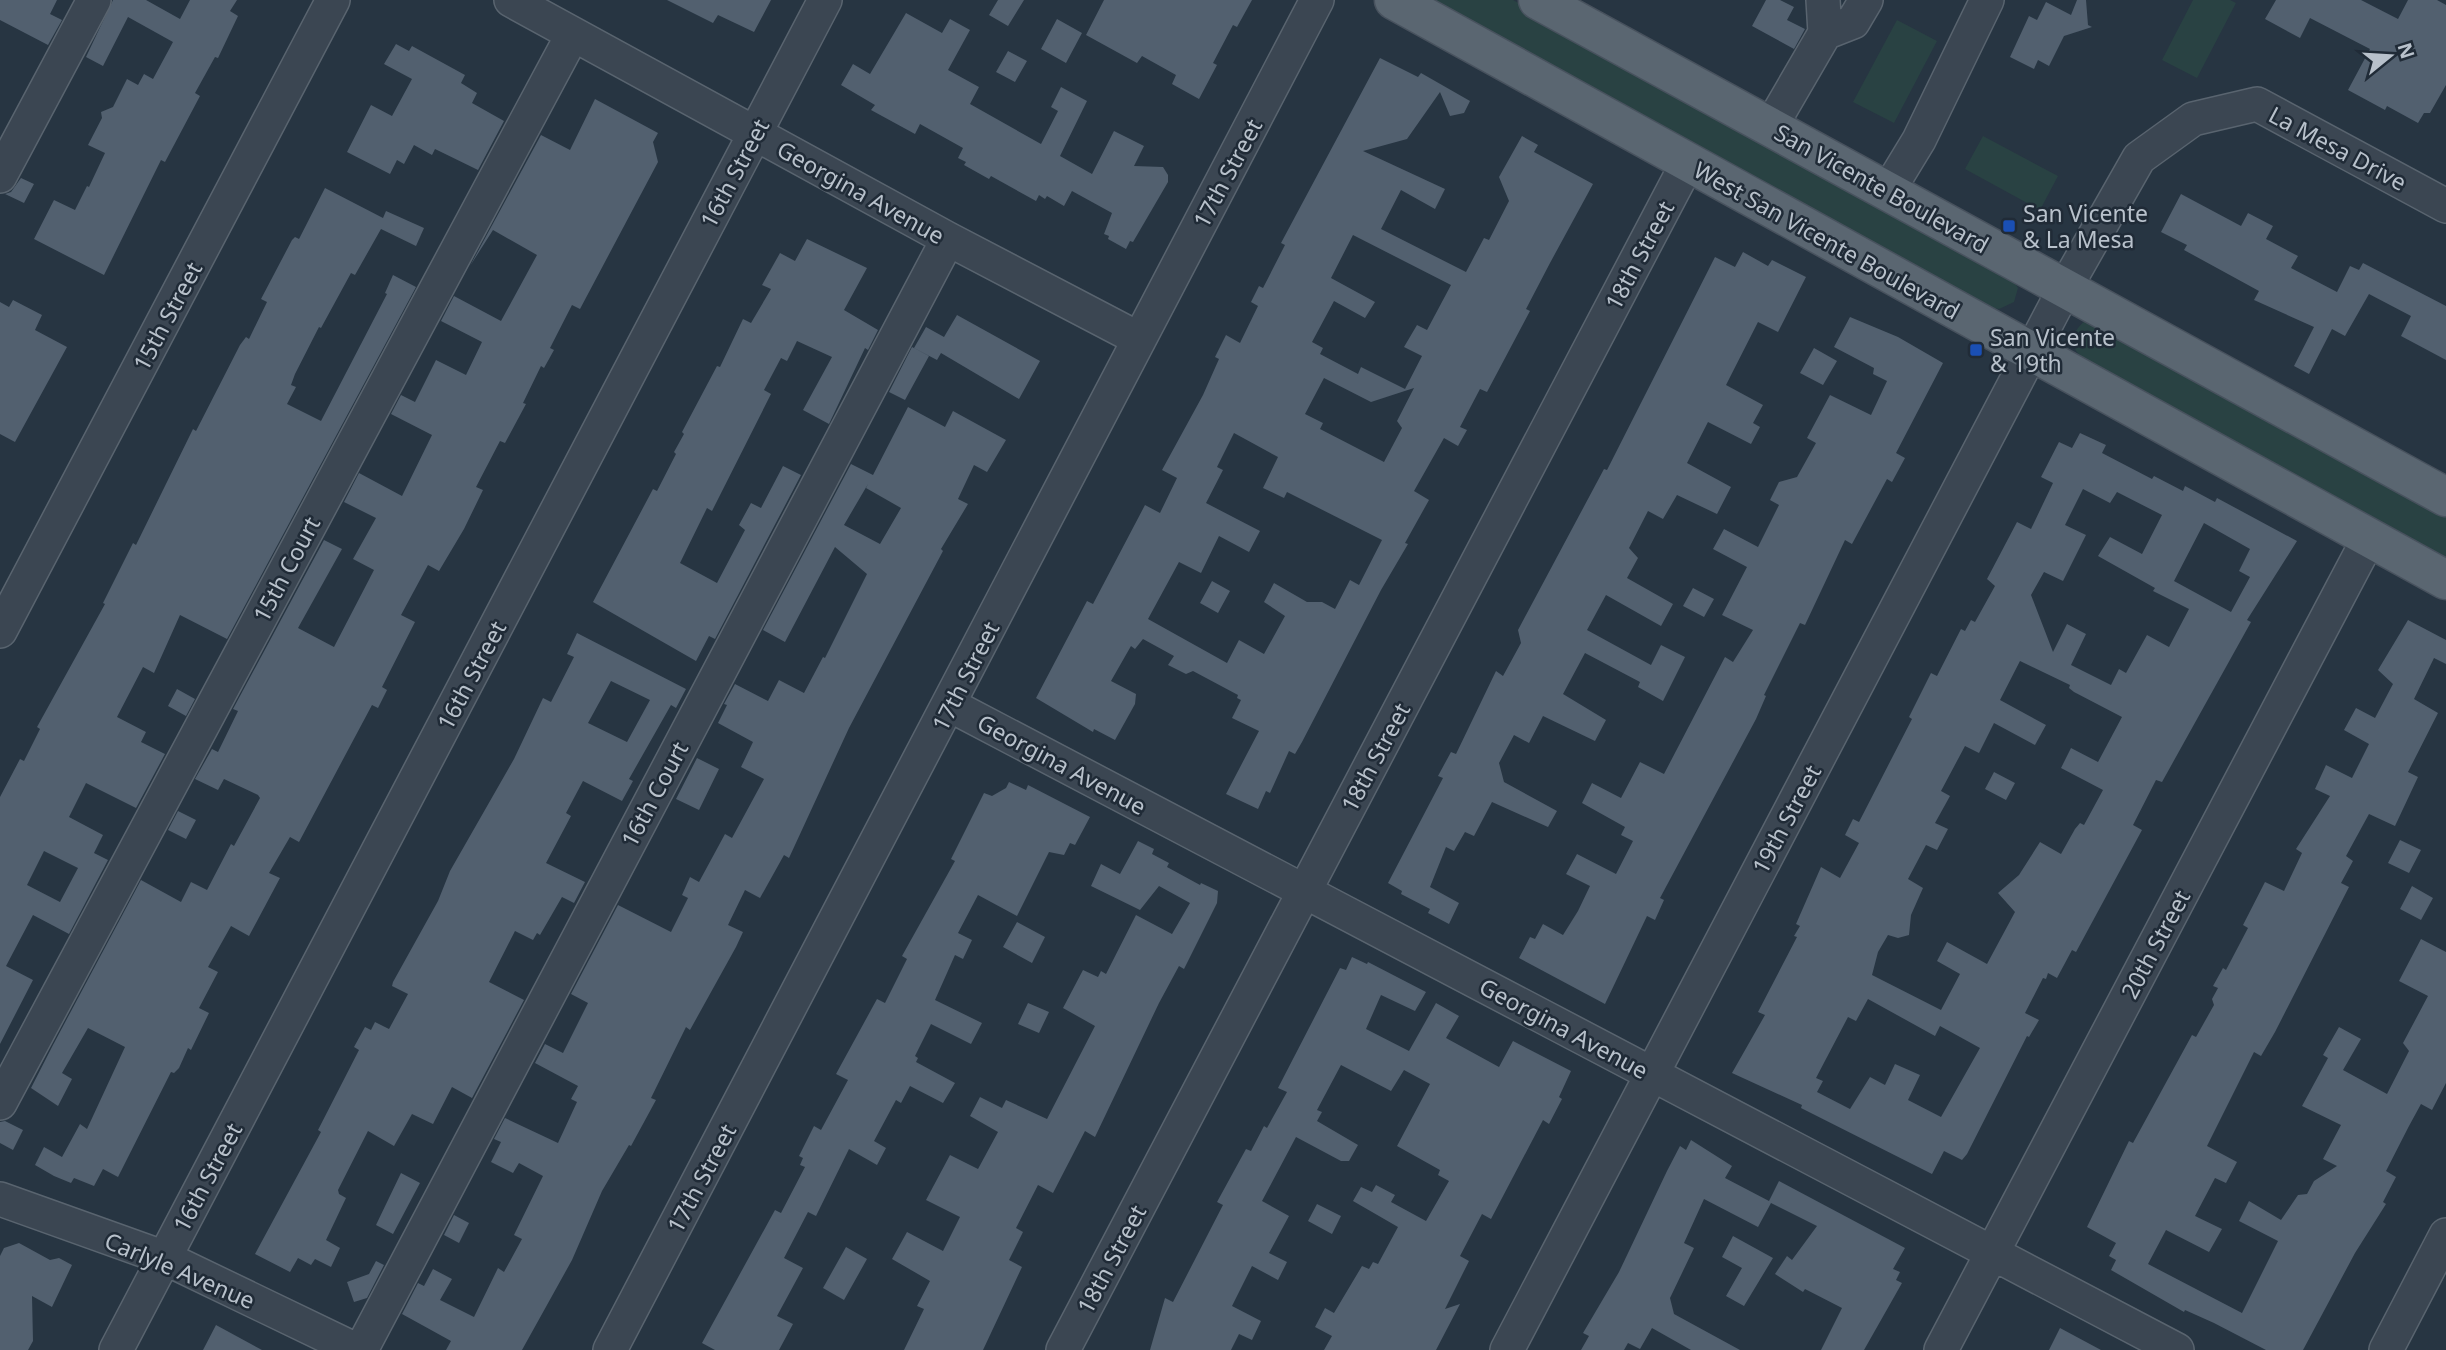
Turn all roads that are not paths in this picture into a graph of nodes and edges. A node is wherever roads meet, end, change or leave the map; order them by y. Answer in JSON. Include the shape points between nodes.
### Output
{"nodes":[{"id":1,"x":94,"y":0,"type":"edge"},
{"id":2,"x":333,"y":0,"type":"edge"},
{"id":3,"x":511,"y":0,"type":"edge"},
{"id":4,"x":825,"y":0,"type":"edge"},
{"id":5,"x":1317,"y":0,"type":"edge"},
{"id":6,"x":1394,"y":0,"type":"edge"},
{"id":7,"x":1538,"y":0,"type":"edge"},
{"id":8,"x":1823,"y":0,"type":"edge"},
{"id":9,"x":1866,"y":0,"type":"edge"},
{"id":10,"x":1987,"y":0,"type":"edge"},
{"id":11,"x":1825,"y":33,"type":"junction"},
{"id":12,"x":573,"y":34,"type":"junction"},
{"id":13,"x":1771,"y":127,"type":"junction"},
{"id":14,"x":755,"y":134,"type":"junction"},
{"id":15,"x":1687,"y":164,"type":"junction"},
{"id":16,"x":0,"y":176,"type":"edge"},
{"id":17,"x":1888,"y":191,"type":"junction"},
{"id":18,"x":2446,"y":206,"type":"edge"},
{"id":19,"x":948,"y":239,"type":"junction"},
{"id":20,"x":2065,"y":288,"type":"junction"},
{"id":21,"x":1139,"y":339,"type":"junction"},
{"id":22,"x":2032,"y":352,"type":"junction"},
{"id":23,"x":2446,"y":497,"type":"edge"},
{"id":24,"x":2369,"y":538,"type":"junction"},
{"id":25,"x":2446,"y":580,"type":"edge"},
{"id":26,"x":0,"y":631,"type":"edge"},
{"id":27,"x":950,"y":705,"type":"junction"},
{"id":28,"x":1304,"y":891,"type":"junction"},
{"id":29,"x":1652,"y":1074,"type":"junction"},
{"id":30,"x":0,"y":1103,"type":"edge"},
{"id":31,"x":0,"y":1199,"type":"edge"},
{"id":32,"x":2446,"y":1235,"type":"edge"},
{"id":33,"x":1993,"y":1253,"type":"junction"},
{"id":34,"x":165,"y":1258,"type":"junction"},
{"id":35,"x":116,"y":1350,"type":"edge"},
{"id":36,"x":358,"y":1350,"type":"edge"},
{"id":37,"x":610,"y":1350,"type":"edge"},
{"id":38,"x":1063,"y":1350,"type":"edge"},
{"id":39,"x":1507,"y":1350,"type":"edge"},
{"id":40,"x":1941,"y":1350,"type":"edge"},
{"id":41,"x":2177,"y":1350,"type":"edge"},
{"id":42,"x":2386,"y":1350,"type":"edge"}],
"edges":[{"from":1,"to":16,"type":"street"},
{"from":2,"to":26,"type":"street","name":"15th Street"},
{"from":3,"to":12,"type":"street","name":"Georgina Avenue"},
{"from":4,"to":14,"type":"street","name":"16th Street"},
{"from":5,"to":21,"type":"street","name":"17th Street"},
{"from":6,"to":15,"type":"main road","name":"West San Vicente Boulevard"},
{"from":7,"to":13,"type":"main road","name":"San Vicente Boulevard"},
{"from":8,"to":11,"type":"street"},
{"from":9,"to":11,"type":"street","via":[[1853,22]]},
{"from":10,"to":17,"type":"street","via":[[1919,140]]},
{"from":11,"to":13,"type":"street"},
{"from":12,"to":14,"type":"street","name":"Georgina Avenue"},
{"from":12,"to":30,"type":"street","name":"15th Court"},
{"from":13,"to":17,"type":"main road","name":"San Vicente Boulevard"},
{"from":14,"to":19,"type":"street","name":"Georgina Avenue"},
{"from":14,"to":34,"type":"street","name":"16th Street"},
{"from":15,"to":22,"type":"main road","name":"West San Vicente Boulevard"},
{"from":15,"to":28,"type":"street","name":"18th Street"},
{"from":17,"to":20,"type":"main road","name":"San Vicente Boulevard"},
{"from":18,"to":20,"type":"street","name":"La Mesa Drive","via":[[2257,104],[2193,120],[2139,158]]},
{"from":19,"to":21,"type":"street","name":"Georgina Avenue"},
{"from":19,"to":36,"type":"street","name":"16th Court"},
{"from":20,"to":22,"type":"street","name":"19th Street"},
{"from":20,"to":23,"type":"main road","name":"San Vicente Boulevard"},
{"from":21,"to":27,"type":"street","name":"17th Street"},
{"from":22,"to":24,"type":"main road","name":"West San Vicente Boulevard"},
{"from":22,"to":29,"type":"street","name":"19th Street"},
{"from":24,"to":25,"type":"main road","name":"West San Vicente Boulevard"},
{"from":24,"to":33,"type":"street","name":"20th Street"},
{"from":27,"to":28,"type":"street","name":"Georgina Avenue"},
{"from":27,"to":37,"type":"street","name":"17th Street"},
{"from":28,"to":29,"type":"street","name":"Georgina Avenue"},
{"from":28,"to":38,"type":"street","name":"18th Street"},
{"from":29,"to":33,"type":"street","name":"Georgina Avenue"},
{"from":29,"to":39,"type":"street","name":"19th Street"},
{"from":31,"to":34,"type":"street","name":"Carlyle Avenue"},
{"from":32,"to":42,"type":"street"},
{"from":33,"to":40,"type":"street","name":"20th Street"},
{"from":33,"to":41,"type":"street","name":"Georgina Avenue"},
{"from":34,"to":35,"type":"street","name":"16th Street"},
{"from":34,"to":36,"type":"street","name":"Carlyle Avenue"}]}
